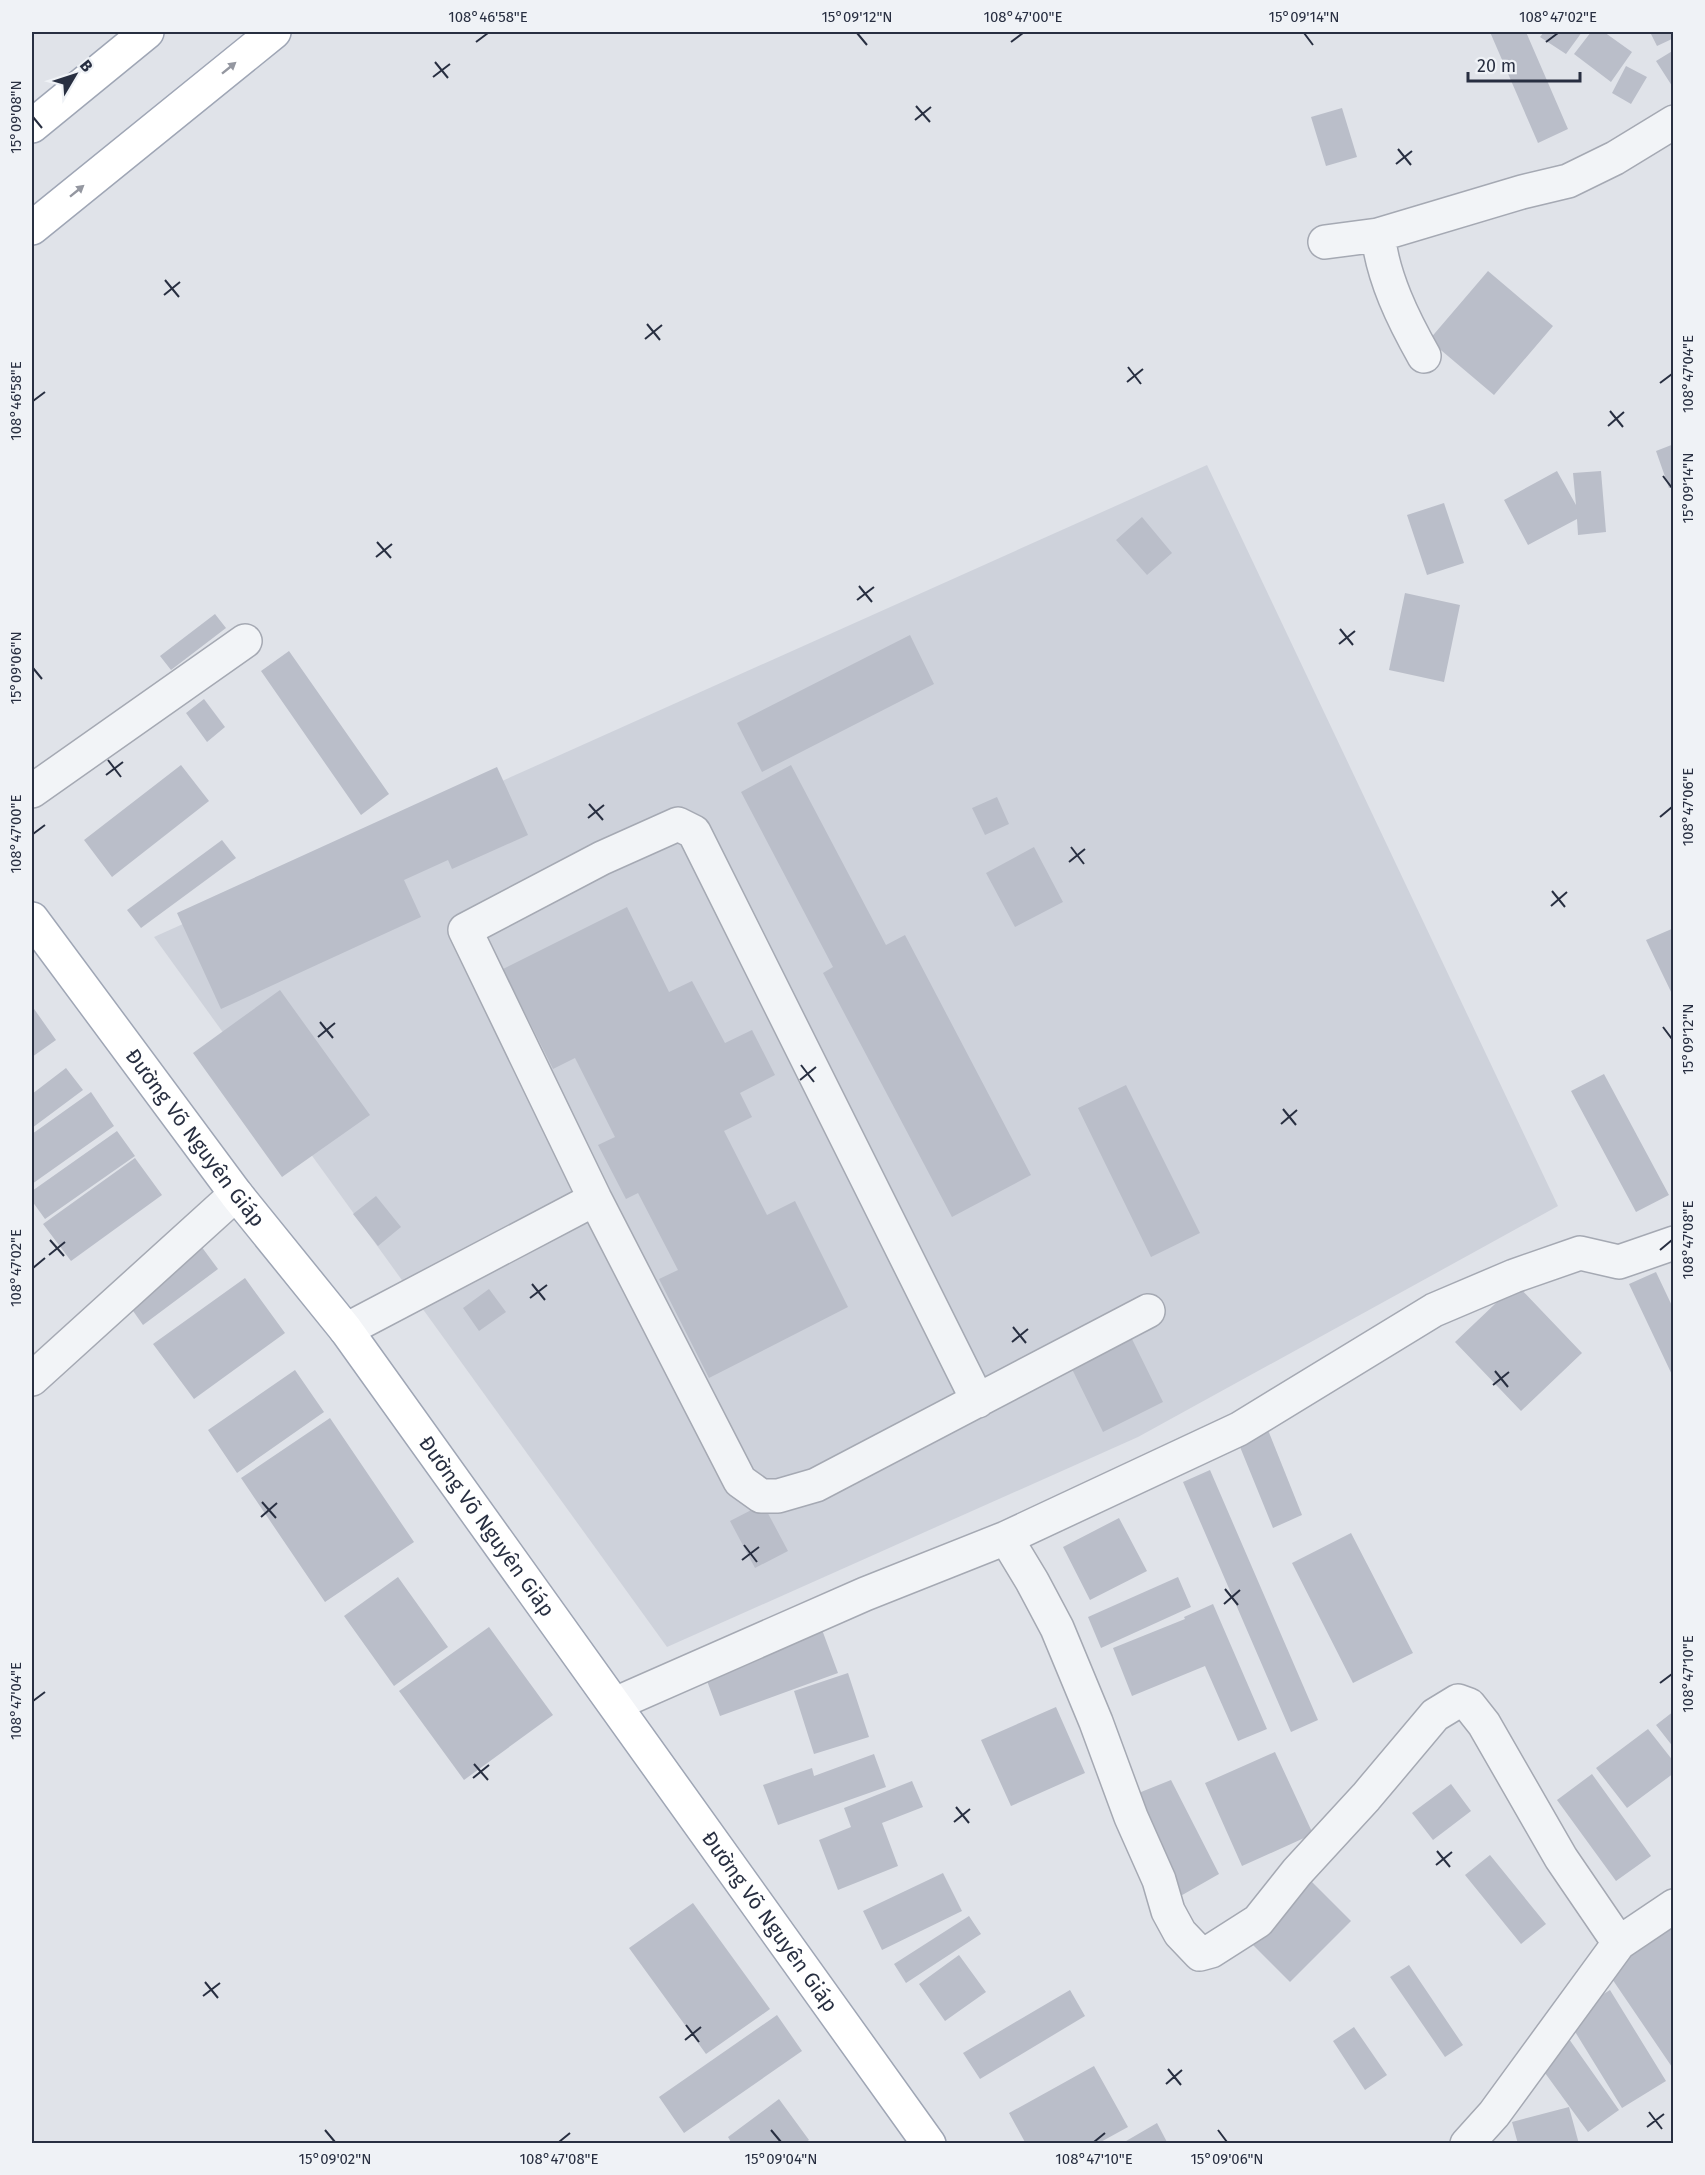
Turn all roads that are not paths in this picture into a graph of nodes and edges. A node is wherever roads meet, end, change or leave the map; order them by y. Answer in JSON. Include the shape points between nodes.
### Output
{"nodes":[{"id":1,"x":147,"y":32,"type":"edge"},
{"id":2,"x":274,"y":32,"type":"edge"},
{"id":3,"x":1674,"y":122,"type":"edge"},
{"id":4,"x":32,"y":126,"type":"edge"},
{"id":5,"x":32,"y":228,"type":"edge"},
{"id":6,"x":1378,"y":235,"type":"junction"},
{"id":7,"x":1325,"y":242,"type":"dead end"},
{"id":8,"x":1424,"y":356,"type":"dead end"},
{"id":9,"x":245,"y":641,"type":"dead end"},
{"id":10,"x":32,"y":791,"type":"edge"},
{"id":11,"x":32,"y":919,"type":"edge"},
{"id":12,"x":236,"y":1194,"type":"junction"},
{"id":13,"x":595,"y":1199,"type":"junction"},
{"id":14,"x":1674,"y":1243,"type":"edge"},
{"id":15,"x":1148,"y":1311,"type":"dead end"},
{"id":16,"x":345,"y":1330,"type":"junction"},
{"id":17,"x":32,"y":1379,"type":"edge"},
{"id":18,"x":978,"y":1401,"type":"junction"},
{"id":19,"x":1006,"y":1538,"type":"junction"},
{"id":20,"x":615,"y":1704,"type":"junction"},
{"id":21,"x":1674,"y":1906,"type":"edge"},
{"id":22,"x":1619,"y":1943,"type":"junction"},
{"id":23,"x":929,"y":2144,"type":"edge"},
{"id":24,"x":1467,"y":2144,"type":"edge"}],
"edges":[{"from":1,"to":4,"type":"main road"},
{"from":5,"to":2,"type":"main road","one_way":true},
{"from":3,"to":6,"type":"street","via":[[1568,181]]},
{"from":6,"to":7,"type":"street"},
{"from":6,"to":8,"type":"street","via":[[1381,257],[1404,322]]},
{"from":9,"to":10,"type":"street"},
{"from":11,"to":12,"type":"main road","name":"Đường Võ Nguyên Giáp"},
{"from":12,"to":16,"type":"main road","name":"Đường Võ Nguyên Giáp"},
{"from":12,"to":17,"type":"street"},
{"from":13,"to":16,"type":"street"},
{"from":13,"to":18,"type":"street","via":[[740,1481],[761,1496],[778,1496],[816,1485]]},
{"from":13,"to":18,"type":"street","via":[[465,930],[602,858],[678,824],[694,832]]},
{"from":14,"to":19,"type":"street","via":[[1619,1262],[1580,1253],[1434,1310],[1239,1429]]},
{"from":15,"to":18,"type":"street"},
{"from":16,"to":20,"type":"main road","name":"Đường Võ Nguyên Giáp"},
{"from":19,"to":20,"type":"street","via":[[865,1594]]},
{"from":19,"to":22,"type":"street","via":[[1057,1628],[1168,1911],[1180,1933],[1200,1954],[1258,1921],[1435,1715],[1458,1701],[1469,1705],[1484,1724],[1561,1858]]},
{"from":20,"to":23,"type":"main road","name":"Đường Võ Nguyên Giáp"},
{"from":21,"to":22,"type":"street"},
{"from":22,"to":24,"type":"street","via":[[1494,2114]]}]}
